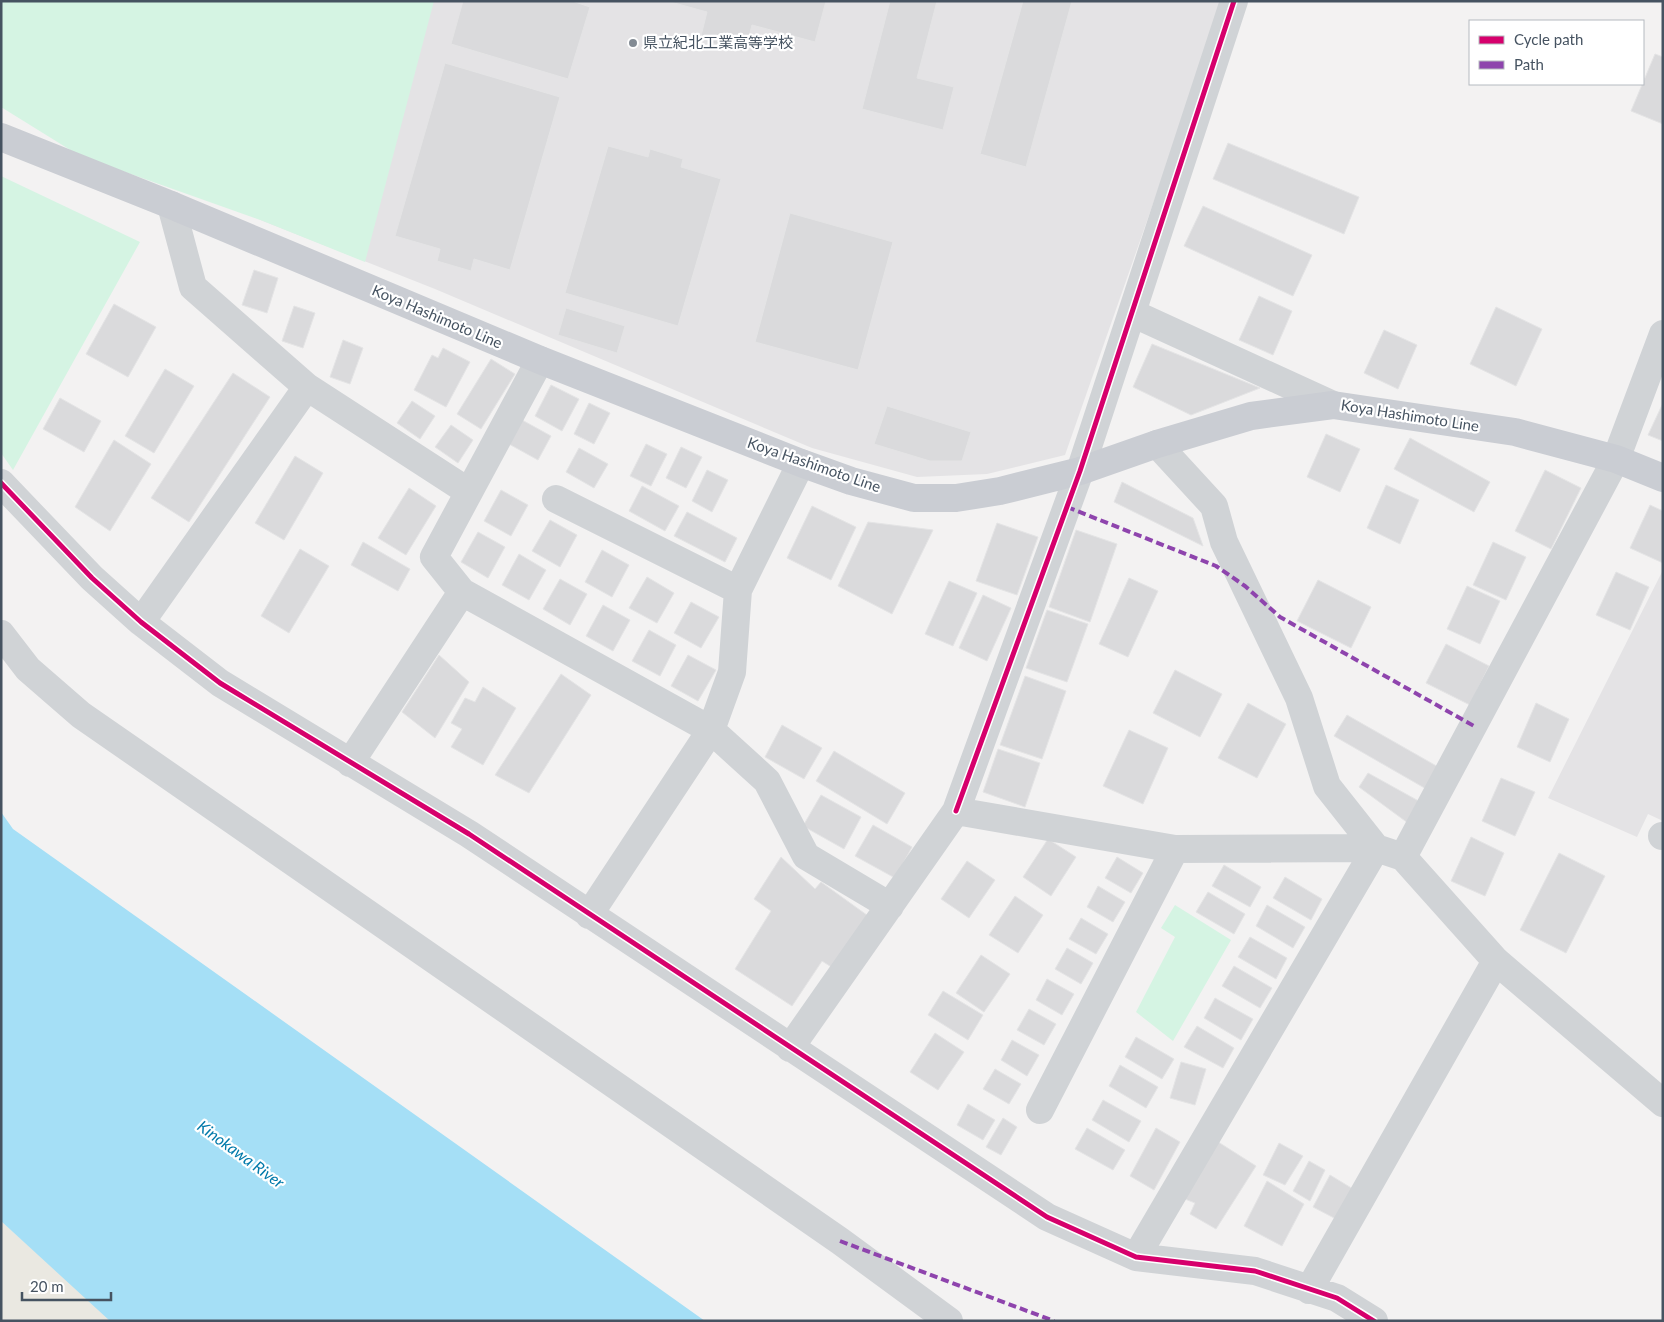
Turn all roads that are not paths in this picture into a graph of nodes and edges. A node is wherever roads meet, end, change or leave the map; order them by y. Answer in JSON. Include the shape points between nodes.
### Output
{"nodes":[{"id":1,"x":1234,"y":1,"type":"edge"},
{"id":2,"x":1,"y":137,"type":"edge"},
{"id":3,"x":171,"y":205,"type":"junction"},
{"id":4,"x":1132,"y":313,"type":"junction"},
{"id":5,"x":1663,"y":334,"type":"edge"},
{"id":6,"x":540,"y":360,"type":"junction"},
{"id":7,"x":307,"y":387,"type":"junction"},
{"id":8,"x":1333,"y":405,"type":"junction"},
{"id":9,"x":1157,"y":444,"type":"junction"},
{"id":10,"x":1616,"y":459,"type":"junction"},
{"id":11,"x":801,"y":464,"type":"junction"},
{"id":12,"x":1080,"y":471,"type":"junction"},
{"id":13,"x":1663,"y":478,"type":"edge"},
{"id":14,"x":1,"y":483,"type":"edge"},
{"id":15,"x":469,"y":492,"type":"junction"},
{"id":16,"x":556,"y":499,"type":"dead end"},
{"id":17,"x":738,"y":590,"type":"junction"},
{"id":18,"x":462,"y":592,"type":"junction"},
{"id":19,"x":141,"y":622,"type":"junction"},
{"id":20,"x":1,"y":634,"type":"edge"},
{"id":21,"x":711,"y":730,"type":"junction"},
{"id":22,"x":350,"y":763,"type":"junction"},
{"id":23,"x":956,"y":811,"type":"junction"},
{"id":24,"x":1376,"y":848,"type":"junction"},
{"id":25,"x":1175,"y":849,"type":"junction"},
{"id":26,"x":1403,"y":858,"type":"junction"},
{"id":27,"x":890,"y":906,"type":"junction"},
{"id":28,"x":589,"y":915,"type":"junction"},
{"id":29,"x":1496,"y":961,"type":"junction"},
{"id":30,"x":790,"y":1048,"type":"junction"},
{"id":31,"x":1663,"y":1103,"type":"edge"},
{"id":32,"x":1040,"y":1110,"type":"dead end"},
{"id":33,"x":1136,"y":1258,"type":"junction"},
{"id":34,"x":1310,"y":1290,"type":"junction"},
{"id":35,"x":950,"y":1321,"type":"edge"},
{"id":36,"x":1374,"y":1321,"type":"edge"}],
"edges":[{"from":1,"to":4,"type":"street"},
{"from":2,"to":3,"type":"main road","name":"Koya Hashimoto Line"},
{"from":3,"to":6,"type":"main road","name":"Koya Hashimoto Line"},
{"from":3,"to":7,"type":"street","via":[[193,287]]},
{"from":4,"to":8,"type":"street"},
{"from":4,"to":12,"type":"street"},
{"from":5,"to":10,"type":"street"},
{"from":6,"to":11,"type":"main road","name":"Koya Hashimoto Line"},
{"from":6,"to":15,"type":"street"},
{"from":7,"to":15,"type":"street"},
{"from":7,"to":19,"type":"street"},
{"from":8,"to":9,"type":"main road","name":"Koya Hashimoto Line","via":[[1251,416]]},
{"from":8,"to":10,"type":"main road","name":"Koya Hashimoto Line","via":[[1515,432]]},
{"from":9,"to":12,"type":"main road","name":"Koya Hashimoto Line"},
{"from":9,"to":24,"type":"street","via":[[1214,506],[1224,542],[1299,698],[1327,786]]},
{"from":10,"to":13,"type":"main road","name":"Koya Hashimoto Line"},
{"from":10,"to":26,"type":"street"},
{"from":11,"to":12,"type":"main road","name":"Koya Hashimoto Line","via":[[914,498],[982,494]]},
{"from":11,"to":17,"type":"street"},
{"from":12,"to":23,"type":"street"},
{"from":14,"to":19,"type":"street","via":[[92,578]]},
{"from":15,"to":18,"type":"street","via":[[434,557]]},
{"from":16,"to":17,"type":"street"},
{"from":17,"to":21,"type":"street","via":[[732,672]]},
{"from":18,"to":21,"type":"street"},
{"from":18,"to":22,"type":"street"},
{"from":19,"to":22,"type":"street","via":[[220,683]]},
{"from":20,"to":35,"type":"street","via":[[28,669],[81,715],[840,1241]]},
{"from":21,"to":27,"type":"street","via":[[767,781],[806,856]]},
{"from":21,"to":28,"type":"street"},
{"from":22,"to":28,"type":"street","via":[[469,834]]},
{"from":23,"to":25,"type":"street"},
{"from":23,"to":27,"type":"street"},
{"from":24,"to":25,"type":"street"},
{"from":24,"to":26,"type":"street"},
{"from":24,"to":33,"type":"street"},
{"from":25,"to":32,"type":"street"},
{"from":26,"to":29,"type":"street"},
{"from":27,"to":30,"type":"street"},
{"from":28,"to":30,"type":"street"},
{"from":29,"to":31,"type":"street"},
{"from":29,"to":34,"type":"street"},
{"from":30,"to":33,"type":"street","via":[[1047,1217]]},
{"from":33,"to":34,"type":"street","via":[[1255,1271]]},
{"from":34,"to":36,"type":"street","via":[[1336,1298]]}]}
